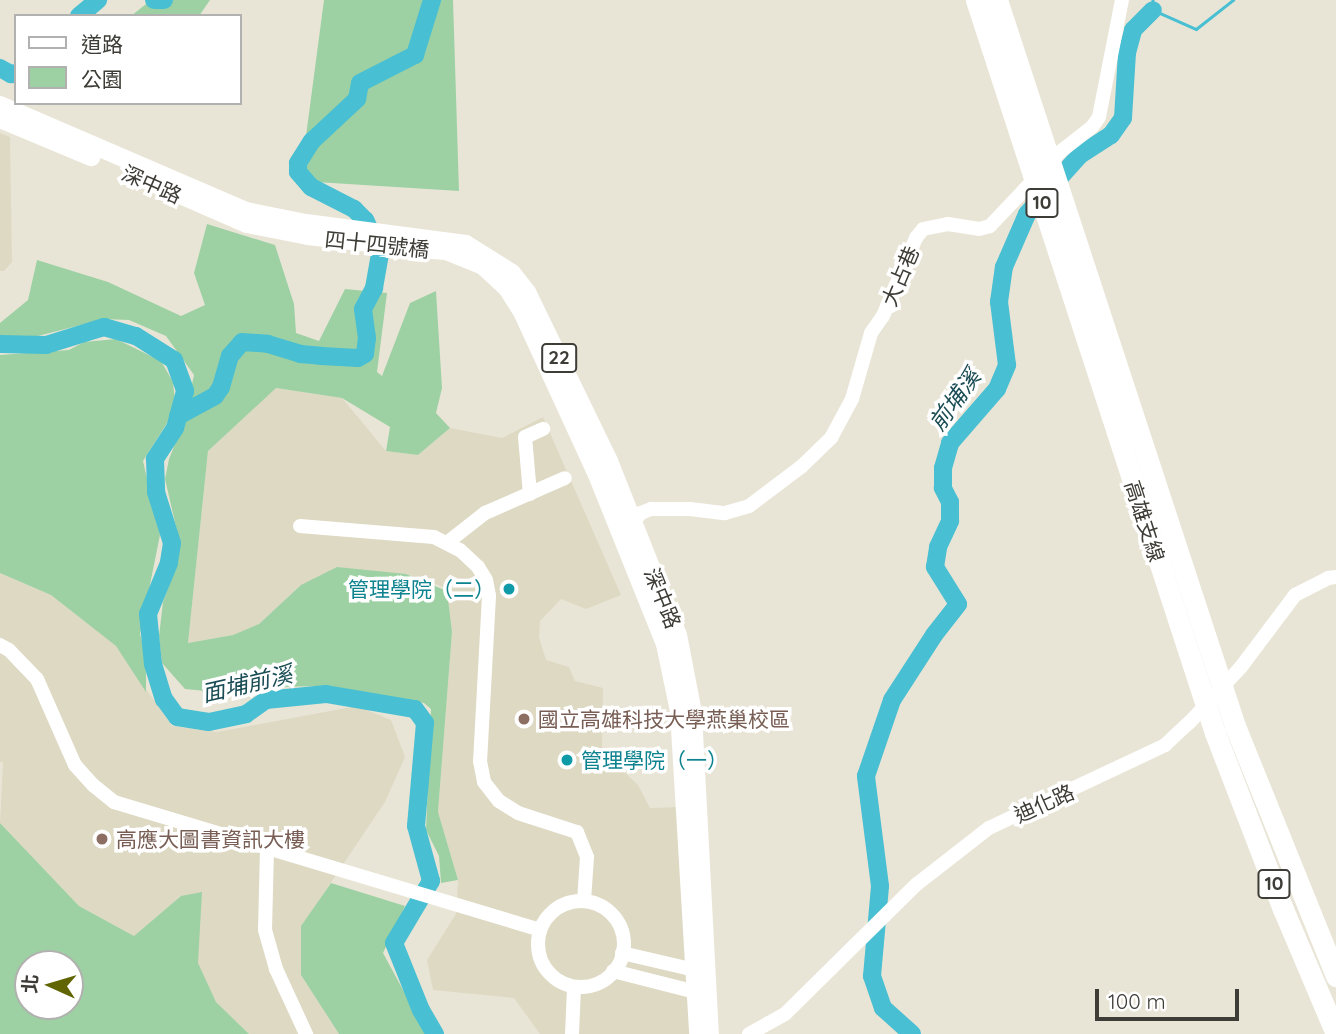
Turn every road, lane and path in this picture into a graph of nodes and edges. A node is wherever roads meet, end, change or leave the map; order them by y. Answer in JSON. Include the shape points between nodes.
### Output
{"nodes":[{"id":1,"x":976,"y":0,"type":"edge"},
{"id":2,"x":997,"y":0,"type":"edge"},
{"id":3,"x":1122,"y":0,"type":"edge"},
{"id":4,"x":0,"y":105,"type":"edge"},
{"id":5,"x":0,"y":119,"type":"edge"},
{"id":6,"x":307,"y":230,"type":"junction"},
{"id":7,"x":443,"y":245,"type":"junction"},
{"id":8,"x":1118,"y":402,"type":"junction"},
{"id":9,"x":543,"y":429,"type":"dead end"},
{"id":10,"x":565,"y":478,"type":"dead end"},
{"id":11,"x":530,"y":494,"type":"junction"},
{"id":12,"x":637,"y":517,"type":"junction"},
{"id":13,"x":300,"y":526,"type":"dead end"},
{"id":14,"x":622,"y":536,"type":"junction"},
{"id":15,"x":448,"y":542,"type":"junction"},
{"id":16,"x":1336,"y":578,"type":"edge"},
{"id":17,"x":0,"y":645,"type":"edge"},
{"id":18,"x":1225,"y":729,"type":"junction"},
{"id":19,"x":267,"y":849,"type":"junction"},
{"id":20,"x":584,"y":901,"type":"junction"},
{"id":21,"x":540,"y":930,"type":"junction"},
{"id":22,"x":622,"y":953,"type":"junction"},
{"id":23,"x":695,"y":970,"type":"junction"},
{"id":24,"x":614,"y":971,"type":"junction"},
{"id":25,"x":1336,"y":976,"type":"edge"},
{"id":26,"x":573,"y":988,"type":"junction"},
{"id":27,"x":702,"y":988,"type":"junction"},
{"id":28,"x":306,"y":1034,"type":"edge"},
{"id":29,"x":572,"y":1034,"type":"edge"},
{"id":30,"x":698,"y":1034,"type":"edge"},
{"id":31,"x":710,"y":1034,"type":"edge"},
{"id":32,"x":749,"y":1034,"type":"edge"},
{"id":33,"x":1336,"y":1034,"type":"edge"}],
"edges":[{"from":1,"to":8,"type":"highway","name":"高雄支線","number":"10"},
{"from":2,"to":8,"type":"highway","name":"高雄支線","number":"10"},
{"from":3,"to":12,"type":"street","name":"大占巷","via":[[1099,117],[990,226],[979,229],[948,224],[923,229],[871,333],[852,398],[831,438],[749,506],[725,513],[663,508]]},
{"from":4,"to":6,"type":"main road","name":"深中路","number":"22","via":[[246,211]]},
{"from":5,"to":6,"type":"main road","name":"深中路","number":"22","via":[[247,225]]},
{"from":6,"to":7,"type":"main road","name":"四十四號橋","number":"22"},
{"from":7,"to":12,"type":"main road","name":"深中路","number":"22","via":[[474,247],[512,273],[527,292]]},
{"from":7,"to":14,"type":"main road","name":"深中路","number":"22","via":[[483,266],[518,305]]},
{"from":8,"to":18,"type":"highway","name":"高雄支線","number":"10","via":[[1217,669]]},
{"from":8,"to":18,"type":"highway","name":"高雄支線","number":"10","via":[[1196,677]]},
{"from":9,"to":11,"type":"street","via":[[525,438]]},
{"from":10,"to":11,"type":"street"},
{"from":11,"to":15,"type":"street","via":[[485,513]]},
{"from":12,"to":14,"type":"street"},
{"from":12,"to":27,"type":"main road","name":"深中路","number":"22","via":[[678,635],[694,713]]},
{"from":13,"to":15,"type":"street"},
{"from":14,"to":23,"type":"main road","name":"深中路","number":"22","via":[[665,644],[674,679]]},
{"from":15,"to":20,"type":"street","via":[[478,567],[489,596],[480,761],[484,782],[499,801],[518,813],[577,832],[587,857]]},
{"from":16,"to":32,"type":"street","name":"迪化路","via":[[1295,595],[1241,667],[1165,745],[989,828],[917,884],[785,1014]]},
{"from":17,"to":19,"type":"street","via":[[37,679],[75,765],[114,802]]},
{"from":18,"to":25,"type":"highway","name":"高雄支線","number":"10"},
{"from":18,"to":33,"type":"highway","name":"高雄支線","number":"10","via":[[1283,909]]},
{"from":19,"to":21,"type":"street"},
{"from":19,"to":28,"type":"street","via":[[265,930],[276,970]]},
{"from":20,"to":21,"type":"street","via":[[557,908]]},
{"from":20,"to":22,"type":"street","via":[[608,911],[617,921]]},
{"from":21,"to":26,"type":"street","via":[[538,943],[545,968]]},
{"from":22,"to":23,"type":"street"},
{"from":22,"to":24,"type":"street"},
{"from":23,"to":27,"type":"main road","name":"深中路","number":"22"},
{"from":24,"to":26,"type":"street","via":[[591,986]]},
{"from":24,"to":27,"type":"street"},
{"from":26,"to":29,"type":"street"},
{"from":27,"to":30,"type":"main road","name":"深中路","number":"22"},
{"from":27,"to":31,"type":"main road","name":"深中路","number":"22"}]}
